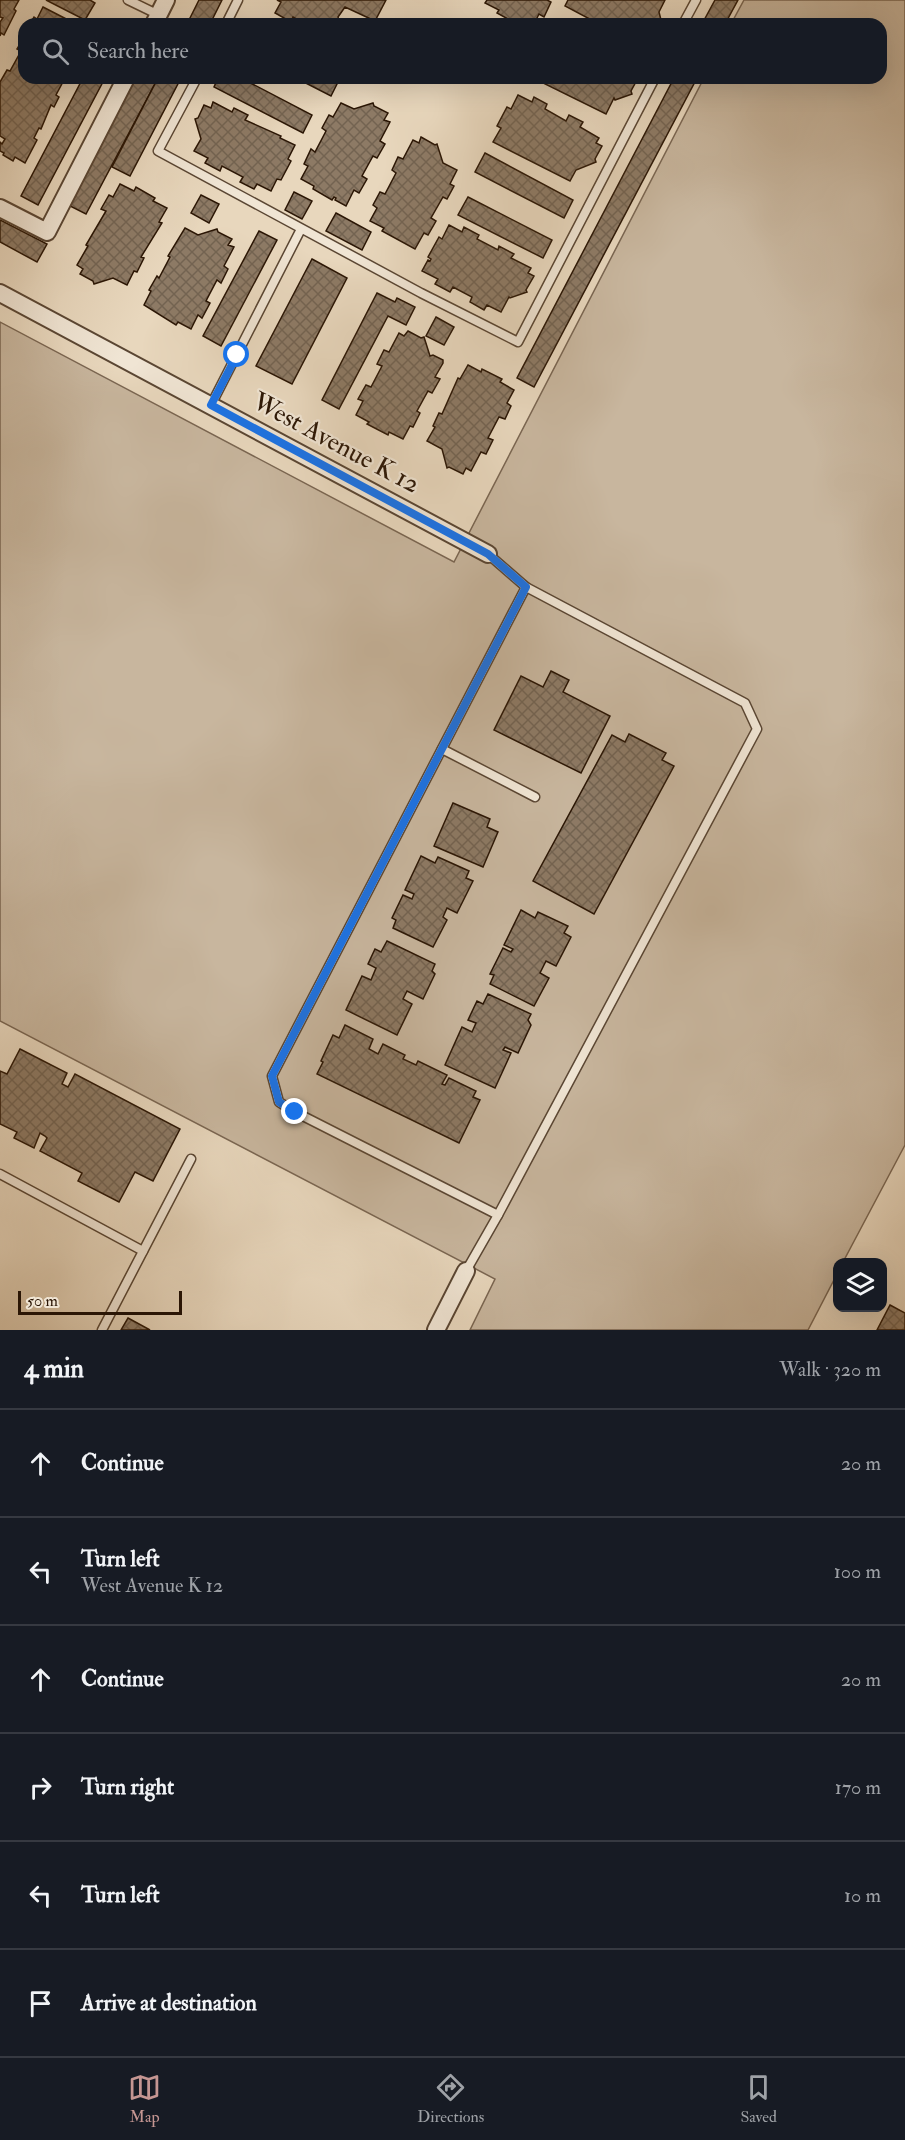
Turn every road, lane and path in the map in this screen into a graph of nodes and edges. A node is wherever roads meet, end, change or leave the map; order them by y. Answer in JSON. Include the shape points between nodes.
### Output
{"nodes":[{"id":1,"x":129,"y":0,"type":"edge"},
{"id":2,"x":238,"y":0,"type":"edge"},
{"id":3,"x":696,"y":0,"type":"edge"},
{"id":4,"x":160,"y":13,"type":"edge"},
{"id":5,"x":229,"y":18,"type":"edge"},
{"id":6,"x":686,"y":18,"type":"edge"},
{"id":7,"x":123,"y":84,"type":"edge"},
{"id":8,"x":194,"y":84,"type":"edge"},
{"id":9,"x":652,"y":84,"type":"edge"},
{"id":10,"x":0,"y":208,"type":"edge"},
{"id":11,"x":301,"y":229,"type":"junction"},
{"id":12,"x":0,"y":293,"type":"edge"},
{"id":13,"x":211,"y":405,"type":"junction"},
{"id":14,"x":488,"y":554,"type":"joint"},
{"id":15,"x":526,"y":587,"type":"junction"},
{"id":16,"x":442,"y":749,"type":"junction"},
{"id":17,"x":535,"y":797,"type":"dead end"},
{"id":18,"x":191,"y":1159,"type":"dead end"},
{"id":19,"x":0,"y":1174,"type":"edge"},
{"id":20,"x":498,"y":1215,"type":"junction"},
{"id":21,"x":143,"y":1251,"type":"junction"},
{"id":22,"x":466,"y":1271,"type":"joint"},
{"id":23,"x":102,"y":1330,"type":"edge"},
{"id":24,"x":436,"y":1330,"type":"edge"}],
"edges":[{"from":1,"to":4,"type":"lane"},
{"from":2,"to":5,"type":"lane"},
{"from":3,"to":6,"type":"lane"},
{"from":7,"to":10,"type":"street","via":[[47,232]]},
{"from":8,"to":11,"type":"lane","via":[[158,151]]},
{"from":9,"to":11,"type":"lane","via":[[518,342]]},
{"from":11,"to":13,"type":"lane"},
{"from":12,"to":13,"type":"street","name":"West Avenue K 12"},
{"from":13,"to":14,"type":"street","name":"West Avenue K 12"},
{"from":14,"to":15,"type":"lane"},
{"from":15,"to":16,"type":"lane"},
{"from":15,"to":20,"type":"lane","via":[[744,703],[757,729]]},
{"from":16,"to":17,"type":"lane"},
{"from":16,"to":20,"type":"lane","via":[[272,1076],[279,1102],[295,1112]]},
{"from":18,"to":21,"type":"lane"},
{"from":19,"to":21,"type":"lane"},
{"from":20,"to":22,"type":"lane"},
{"from":21,"to":23,"type":"lane"},
{"from":22,"to":24,"type":"street"}]}
